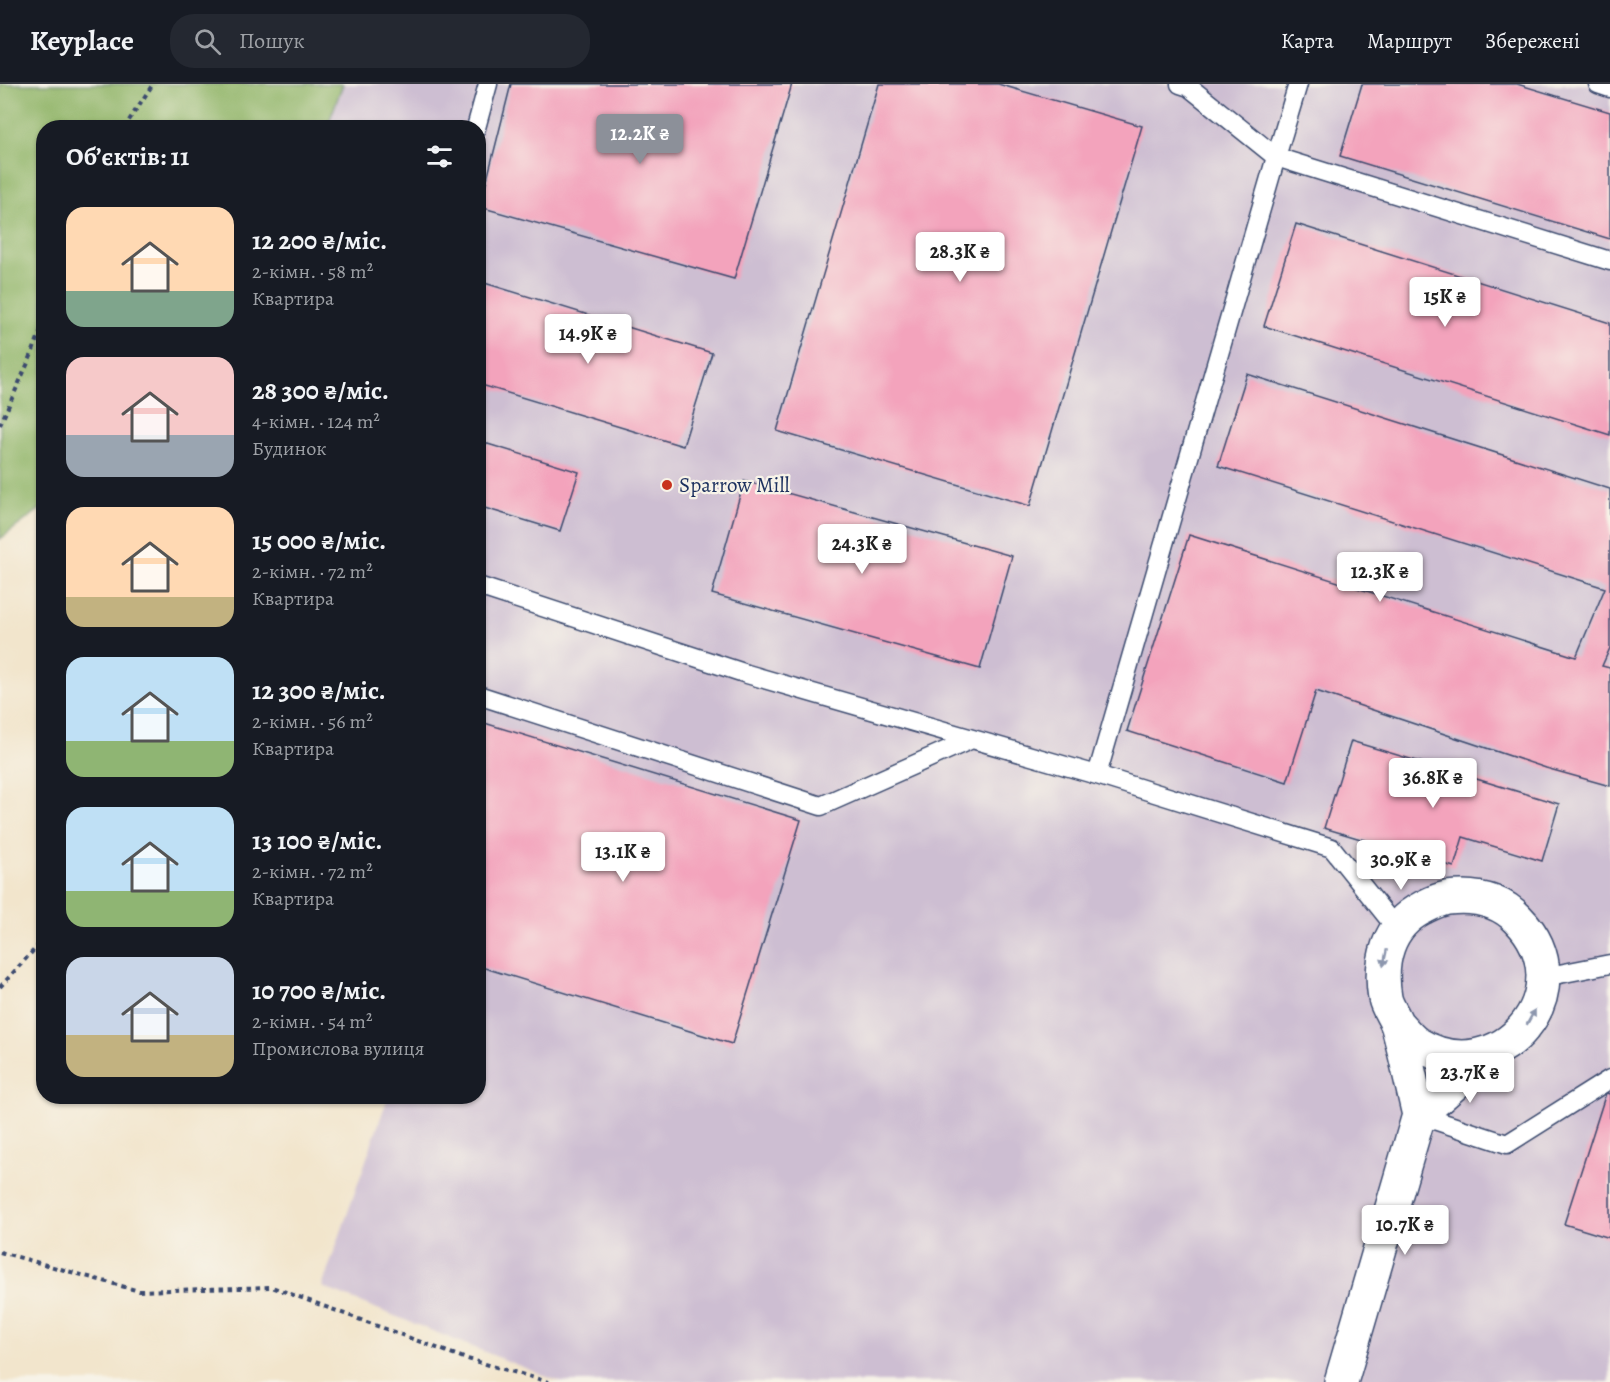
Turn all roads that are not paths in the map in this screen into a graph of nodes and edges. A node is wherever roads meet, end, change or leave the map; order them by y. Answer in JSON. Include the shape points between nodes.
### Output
{"nodes":[{"id":1,"x":488,"y":84,"type":"edge"},
{"id":2,"x":1180,"y":84,"type":"edge"},
{"id":3,"x":1298,"y":84,"type":"edge"},
{"id":4,"x":1598,"y":84,"type":"edge"},
{"id":5,"x":1610,"y":88,"type":"edge"},
{"id":6,"x":478,"y":120,"type":"edge"},
{"id":7,"x":1276,"y":156,"type":"junction"},
{"id":8,"x":1610,"y":261,"type":"edge"},
{"id":9,"x":486,"y":589,"type":"edge"},
{"id":10,"x":486,"y":697,"type":"edge"},
{"id":11,"x":972,"y":739,"type":"junction"},
{"id":12,"x":1097,"y":775,"type":"junction"},
{"id":13,"x":1396,"y":928,"type":"junction"},
{"id":14,"x":1610,"y":964,"type":"edge"},
{"id":15,"x":1544,"y":977,"type":"junction"},
{"id":16,"x":1397,"y":1024,"type":"junction"},
{"id":17,"x":1488,"y":1054,"type":"junction"},
{"id":18,"x":1610,"y":1078,"type":"edge"},
{"id":19,"x":1419,"y":1115,"type":"junction"},
{"id":20,"x":1341,"y":1382,"type":"edge"}],
"edges":[{"from":1,"to":6,"type":"lane"},
{"from":2,"to":7,"type":"lane"},
{"from":3,"to":7,"type":"lane"},
{"from":4,"to":5,"type":"lane"},
{"from":7,"to":8,"type":"lane"},
{"from":7,"to":12,"type":"lane"},
{"from":9,"to":11,"type":"lane","via":[[747,674]]},
{"from":10,"to":11,"type":"lane","via":[[821,806]]},
{"from":11,"to":12,"type":"lane"},
{"from":12,"to":13,"type":"lane","via":[[1332,848]]},
{"from":13,"to":15,"type":"street","via":[[1438,899],[1464,896],[1488,900],[1511,912],[1529,930],[1540,952]]},
{"from":13,"to":16,"type":"street","one_way":true,"via":[[1386,951],[1382,976],[1386,1001]]},
{"from":14,"to":15,"type":"lane"},
{"from":17,"to":15,"type":"street","one_way":true,"via":[[1510,1042],[1528,1024],[1539,1002]]},
{"from":16,"to":17,"type":"street","via":[[1414,1042],[1437,1054],[1462,1058]]},
{"from":16,"to":19,"type":"street"},
{"from":17,"to":19,"type":"street"},
{"from":18,"to":19,"type":"lane","via":[[1507,1144]]},
{"from":19,"to":20,"type":"street"}]}
